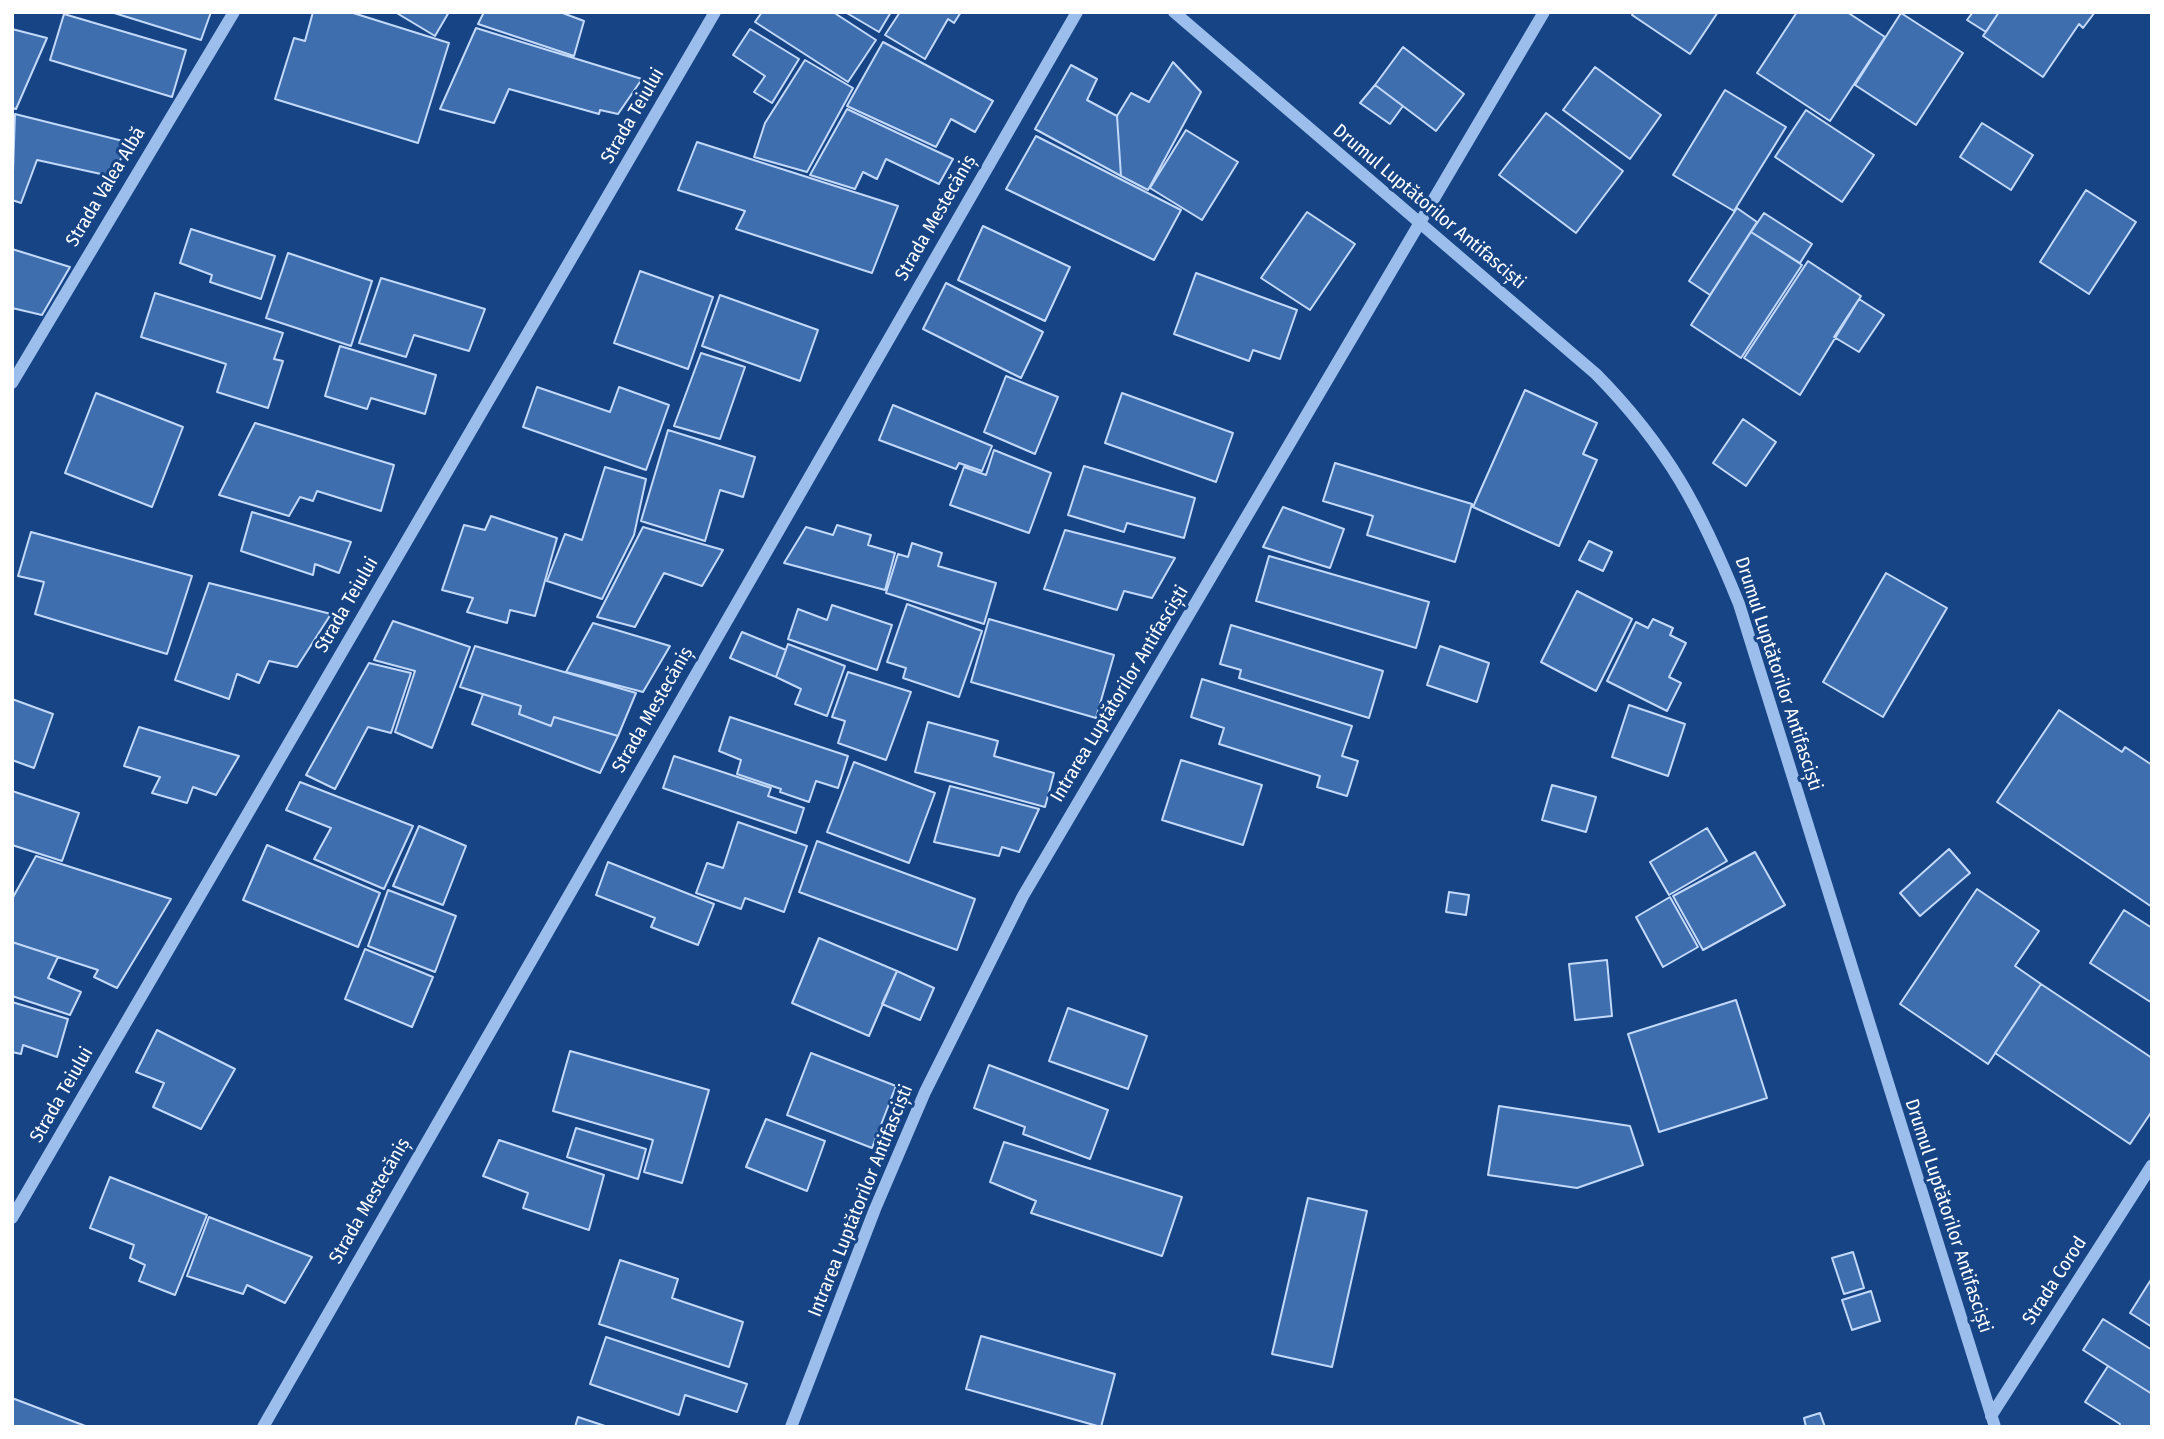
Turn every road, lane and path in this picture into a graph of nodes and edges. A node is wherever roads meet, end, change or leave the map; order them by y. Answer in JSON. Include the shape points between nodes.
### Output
{"nodes":[{"id":1,"x":234,"y":12,"type":"edge"},
{"id":2,"x":715,"y":12,"type":"edge"},
{"id":3,"x":1077,"y":12,"type":"edge"},
{"id":4,"x":1174,"y":12,"type":"edge"},
{"id":5,"x":1544,"y":12,"type":"edge"},
{"id":6,"x":1420,"y":225,"type":"junction"},
{"id":7,"x":12,"y":383,"type":"edge"},
{"id":8,"x":2152,"y":1165,"type":"edge"},
{"id":9,"x":12,"y":1218,"type":"edge"},
{"id":10,"x":1993,"y":1422,"type":"edge"},
{"id":11,"x":262,"y":1427,"type":"edge"},
{"id":12,"x":791,"y":1427,"type":"edge"}],
"edges":[{"from":1,"to":7,"type":"street","name":"Strada Valea Albă"},
{"from":2,"to":9,"type":"street","name":"Strada Teiului"},
{"from":3,"to":11,"type":"street","name":"Strada Mestecăniș"},
{"from":4,"to":6,"type":"street","name":"Drumul Luptătorilor Antifasciști"},
{"from":5,"to":6,"type":"street","name":"Intrarea Luptătorilor Antifasciști"},
{"from":6,"to":10,"type":"street","name":"Drumul Luptătorilor Antifasciști","via":[[1596,374],[1636,414],[1690,494],[1715,544],[1739,604]]},
{"from":6,"to":12,"type":"street","name":"Intrarea Luptătorilor Antifasciști","via":[[1023,896],[925,1092]]},
{"from":8,"to":10,"type":"street","name":"Strada Corod"}]}
